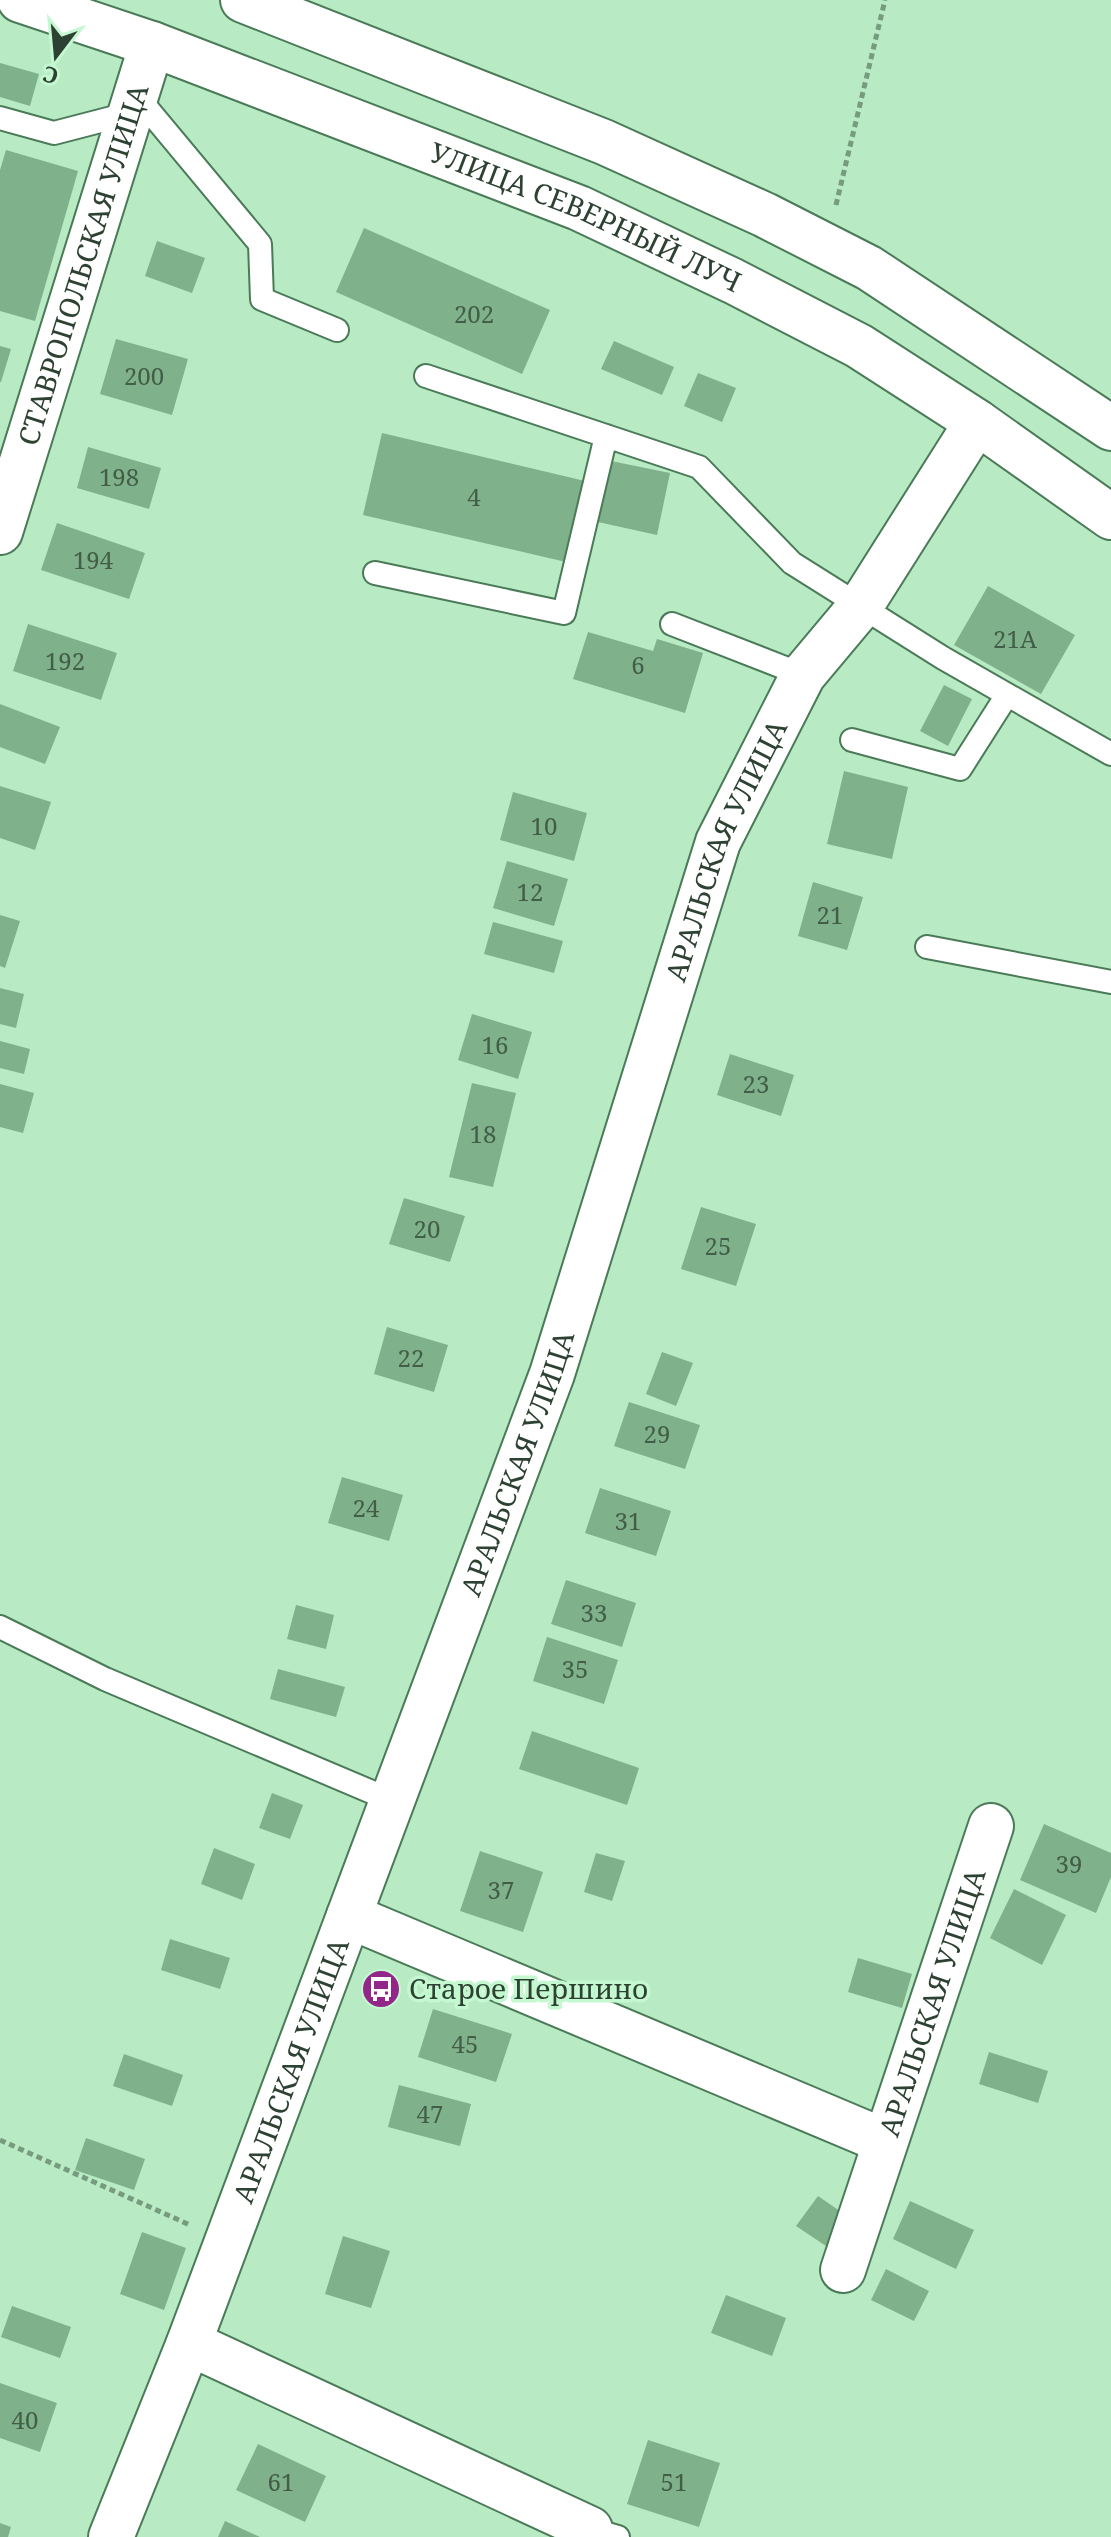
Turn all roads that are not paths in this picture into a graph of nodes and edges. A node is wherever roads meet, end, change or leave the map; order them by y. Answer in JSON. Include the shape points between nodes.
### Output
{"nodes":[{"id":1,"x":20,"y":0,"type":"edge"},
{"id":2,"x":243,"y":0,"type":"edge"},
{"id":3,"x":152,"y":44,"type":"junction"},
{"id":4,"x":134,"y":104,"type":"junction"},
{"id":5,"x":0,"y":118,"type":"edge"},
{"id":6,"x":337,"y":330,"type":"dead end"},
{"id":7,"x":426,"y":376,"type":"dead end"},
{"id":8,"x":977,"y":422,"type":"junction"},
{"id":9,"x":1111,"y":428,"type":"edge"},
{"id":10,"x":606,"y":436,"type":"junction"},
{"id":11,"x":1111,"y":517,"type":"edge"},
{"id":12,"x":0,"y":532,"type":"edge"},
{"id":13,"x":375,"y":573,"type":"dead end"},
{"id":14,"x":860,"y":607,"type":"junction"},
{"id":15,"x":672,"y":624,"type":"dead end"},
{"id":16,"x":803,"y":675,"type":"junction"},
{"id":17,"x":1007,"y":695,"type":"junction"},
{"id":18,"x":852,"y":740,"type":"dead end"},
{"id":19,"x":1111,"y":754,"type":"edge"},
{"id":20,"x":927,"y":947,"type":"dead end"},
{"id":21,"x":1111,"y":982,"type":"edge"},
{"id":22,"x":0,"y":1627,"type":"edge"},
{"id":23,"x":393,"y":1801,"type":"junction"},
{"id":24,"x":991,"y":1826,"type":"dead end"},
{"id":25,"x":349,"y":1916,"type":"junction"},
{"id":26,"x":884,"y":2141,"type":"junction"},
{"id":27,"x":843,"y":2270,"type":"dead end"},
{"id":28,"x":189,"y":2343,"type":"junction"},
{"id":29,"x":598,"y":2534,"type":"edge"},
{"id":30,"x":111,"y":2537,"type":"edge"}],
"edges":[{"from":1,"to":3,"type":"street","name":"УЛИЦА СЕВЕРНЫЙ ЛУЧ"},
{"from":2,"to":9,"type":"street","via":[[604,142],[765,215],[900,288]]},
{"from":3,"to":4,"type":"street","name":"СТАВРОПОЛЬСКАЯ УЛИЦА"},
{"from":3,"to":8,"type":"street","name":"УЛИЦА СЕВЕРНЫЙ ЛУЧ","via":[[579,208],[859,346]]},
{"from":4,"to":5,"type":"lane","via":[[54,133]]},
{"from":4,"to":6,"type":"lane","via":[[260,244],[262,299]]},
{"from":4,"to":12,"type":"street","name":"СТАВРОПОЛЬСКАЯ УЛИЦА"},
{"from":7,"to":10,"type":"lane"},
{"from":8,"to":11,"type":"street","name":"УЛИЦА СЕВЕРНЫЙ ЛУЧ"},
{"from":8,"to":14,"type":"street","name":"АРАЛЬСКАЯ УЛИЦА"},
{"from":10,"to":13,"type":"lane","via":[[564,613]]},
{"from":10,"to":14,"type":"lane","via":[[699,467],[792,563]]},
{"from":14,"to":16,"type":"street","name":"АРАЛЬСКАЯ УЛИЦА"},
{"from":14,"to":17,"type":"lane"},
{"from":15,"to":16,"type":"lane"},
{"from":16,"to":23,"type":"street","name":"АРАЛЬСКАЯ УЛИЦА","via":[[718,842],[552,1374]]},
{"from":17,"to":18,"type":"lane","via":[[960,769]]},
{"from":17,"to":19,"type":"lane"},
{"from":20,"to":21,"type":"lane"},
{"from":22,"to":23,"type":"lane","via":[[105,1679]]},
{"from":23,"to":25,"type":"street","name":"АРАЛЬСКАЯ УЛИЦА"},
{"from":24,"to":26,"type":"street","name":"АРАЛЬСКАЯ УЛИЦА"},
{"from":25,"to":26,"type":"street"},
{"from":25,"to":28,"type":"street","name":"АРАЛЬСКАЯ УЛИЦА"},
{"from":26,"to":27,"type":"street","name":"АРАЛЬСКАЯ УЛИЦА"},
{"from":28,"to":29,"type":"street"},
{"from":28,"to":30,"type":"street","name":"АРАЛЬСКАЯ УЛИЦА"}]}
